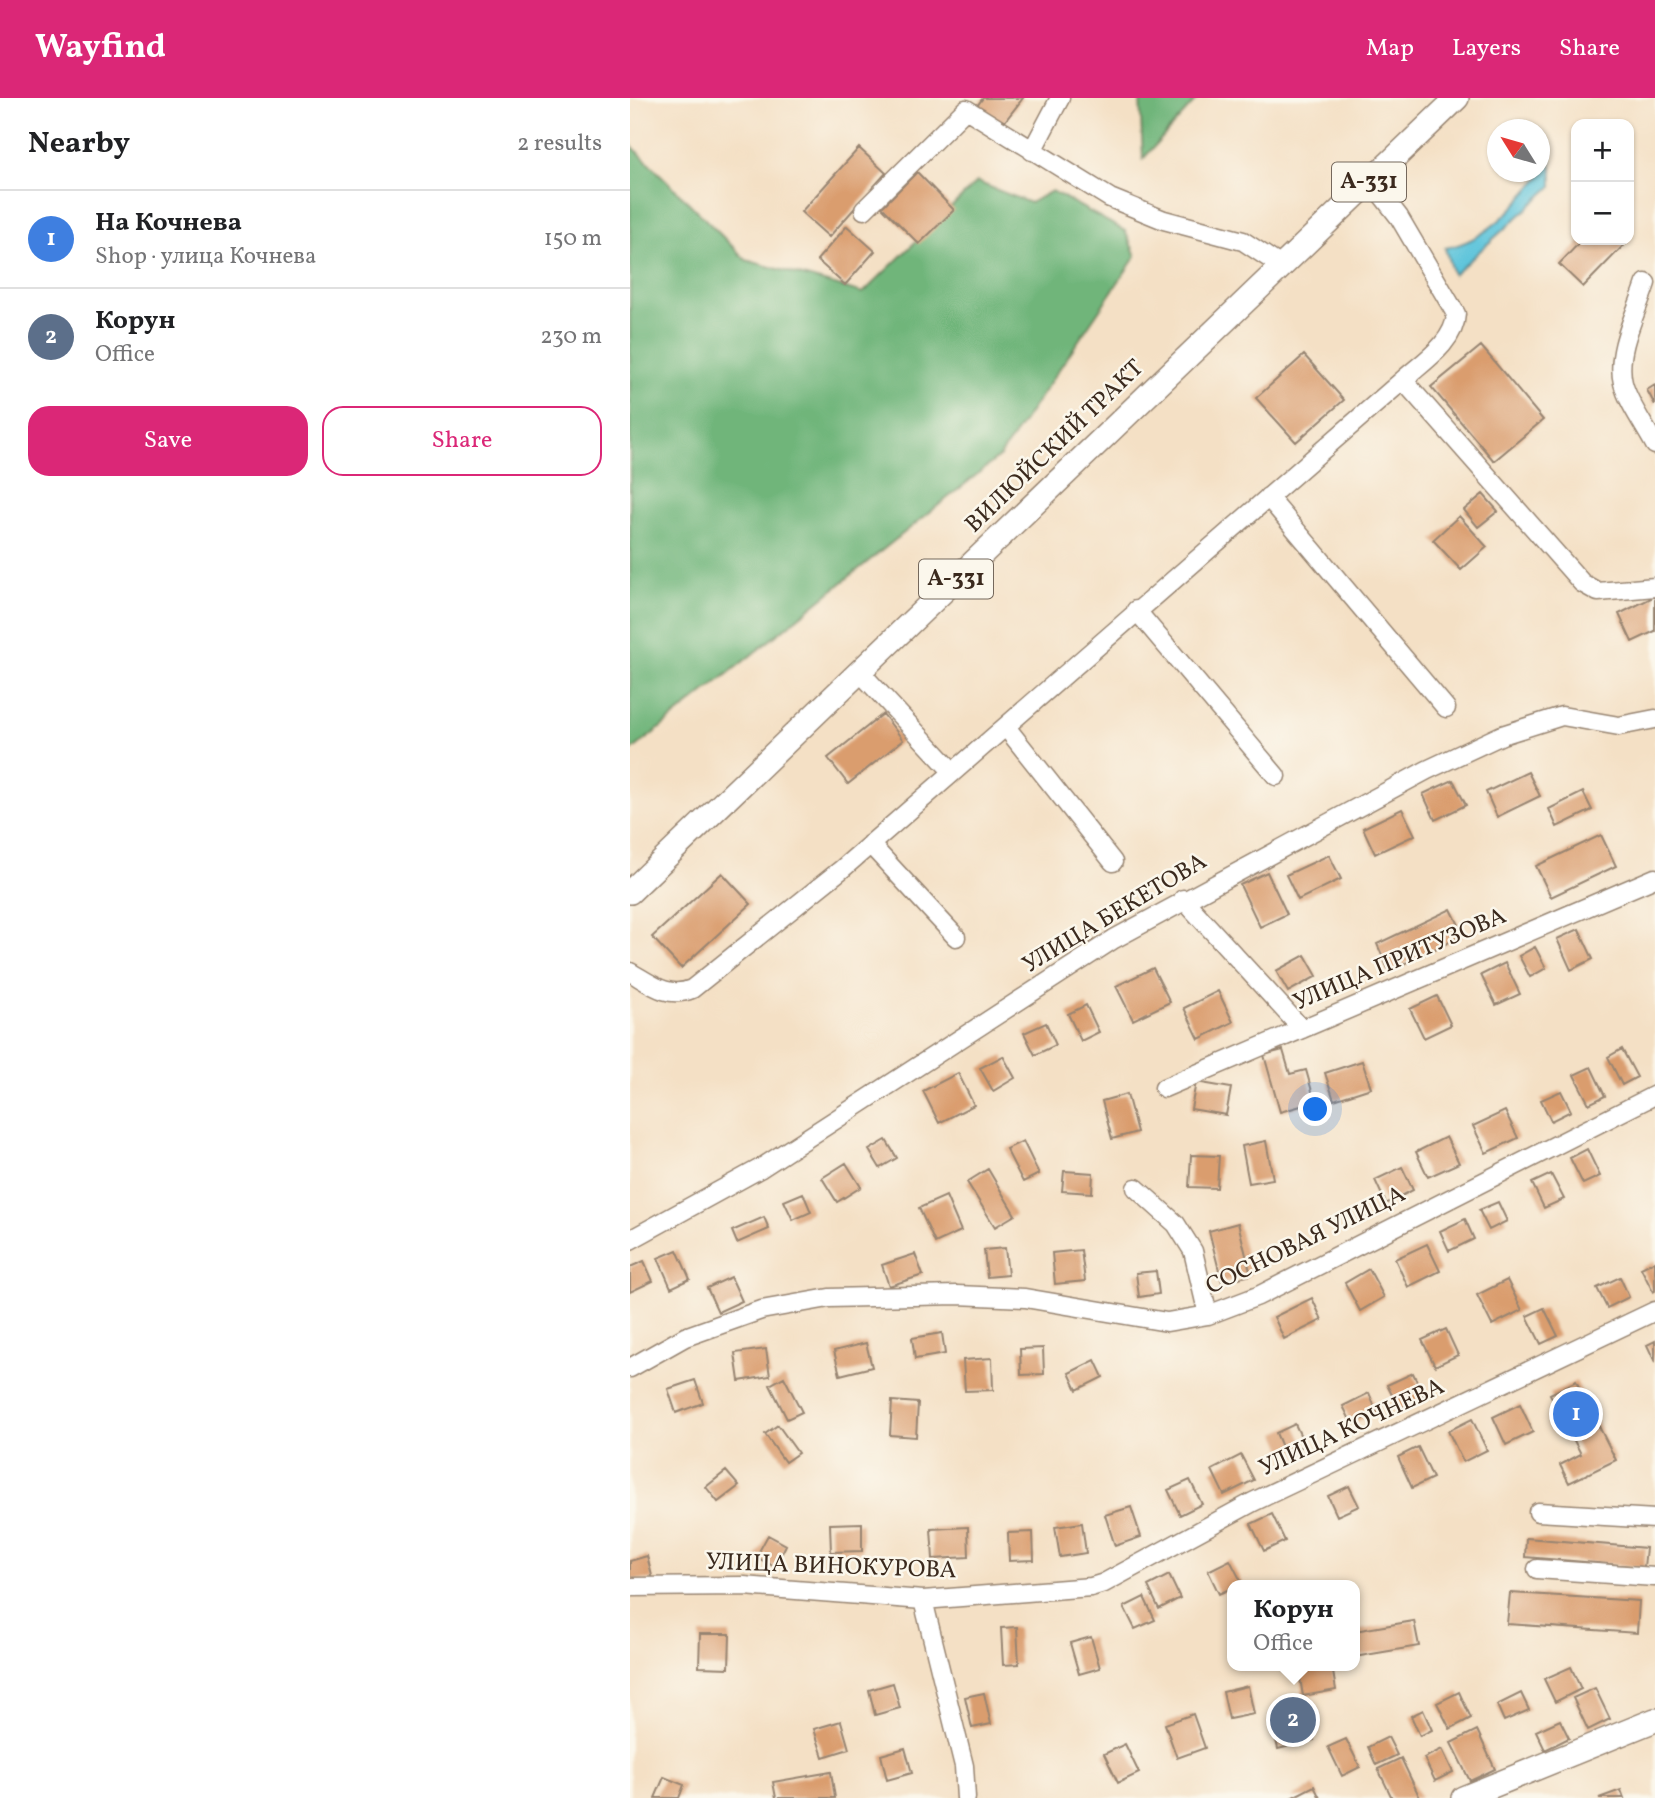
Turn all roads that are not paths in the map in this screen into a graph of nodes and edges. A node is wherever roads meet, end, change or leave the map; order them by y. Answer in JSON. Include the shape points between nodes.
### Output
{"nodes":[{"id":1,"x":1059,"y":98,"type":"edge"},
{"id":2,"x":1457,"y":98,"type":"edge"},
{"id":3,"x":1032,"y":151,"type":"junction"},
{"id":4,"x":1371,"y":181,"type":"junction"},
{"id":5,"x":864,"y":210,"type":"dead end"},
{"id":6,"x":1281,"y":265,"type":"junction"},
{"id":7,"x":1646,"y":283,"type":"dead end"},
{"id":8,"x":1404,"y":380,"type":"junction"},
{"id":9,"x":1655,"y":446,"type":"edge"},
{"id":10,"x":1268,"y":496,"type":"junction"},
{"id":11,"x":1655,"y":587,"type":"edge"},
{"id":12,"x":1136,"y":610,"type":"junction"},
{"id":13,"x":860,"y":672,"type":"junction"},
{"id":14,"x":1446,"y":708,"type":"dead end"},
{"id":15,"x":1655,"y":719,"type":"edge"},
{"id":16,"x":1006,"y":727,"type":"junction"},
{"id":17,"x":953,"y":772,"type":"junction"},
{"id":18,"x":1276,"y":776,"type":"dead end"},
{"id":19,"x":870,"y":844,"type":"junction"},
{"id":20,"x":1113,"y":862,"type":"dead end"},
{"id":21,"x":1655,"y":878,"type":"edge"},
{"id":22,"x":630,"y":892,"type":"edge"},
{"id":23,"x":1183,"y":899,"type":"junction"},
{"id":24,"x":956,"y":937,"type":"dead end"},
{"id":25,"x":630,"y":972,"type":"edge"},
{"id":26,"x":1302,"y":1028,"type":"junction"},
{"id":27,"x":1164,"y":1088,"type":"dead end"},
{"id":28,"x":1655,"y":1094,"type":"edge"},
{"id":29,"x":1136,"y":1188,"type":"dead end"},
{"id":30,"x":631,"y":1234,"type":"edge"},
{"id":31,"x":1655,"y":1311,"type":"edge"},
{"id":32,"x":1208,"y":1315,"type":"junction"},
{"id":33,"x":630,"y":1368,"type":"edge"},
{"id":34,"x":1538,"y":1512,"type":"dead end"},
{"id":35,"x":1655,"y":1519,"type":"edge"},
{"id":36,"x":1537,"y":1569,"type":"dead end"},
{"id":37,"x":1655,"y":1577,"type":"edge"},
{"id":38,"x":630,"y":1587,"type":"edge"},
{"id":39,"x":1073,"y":1589,"type":"joint"},
{"id":40,"x":923,"y":1600,"type":"junction"},
{"id":41,"x":1655,"y":1720,"type":"edge"},
{"id":42,"x":966,"y":1798,"type":"edge"},
{"id":43,"x":1463,"y":1798,"type":"edge"}],
"edges":[{"from":1,"to":3,"type":"street"},
{"from":2,"to":4,"type":"main road","name":"ВИЛЮЙСКИЙ ТРАКТ","number":"А-331"},
{"from":3,"to":5,"type":"street","via":[[966,109]]},
{"from":3,"to":6,"type":"street","via":[[1110,198],[1164,220],[1243,241]]},
{"from":4,"to":6,"type":"main road","name":"ВИЛЮЙСКИЙ ТРАКТ","number":"А-331"},
{"from":4,"to":8,"type":"street","via":[[1399,217],[1456,314],[1456,325],[1447,339]]},
{"from":6,"to":13,"type":"main road","name":"ВИЛЮЙСКИЙ ТРАКТ","number":"А-331"},
{"from":7,"to":9,"type":"street","via":[[1627,337],[1622,382]]},
{"from":8,"to":10,"type":"street"},
{"from":8,"to":11,"type":"street","via":[[1582,583],[1598,592]]},
{"from":10,"to":12,"type":"street"},
{"from":10,"to":14,"type":"street"},
{"from":12,"to":16,"type":"street"},
{"from":12,"to":18,"type":"street"},
{"from":13,"to":17,"type":"street"},
{"from":13,"to":22,"type":"main road","name":"ВИЛЮЙСКИЙ ТРАКТ","number":"А-331"},
{"from":15,"to":23,"type":"street","name":"УЛИЦА БЕКЕТОВА","via":[[1619,726],[1562,716],[1520,727],[1439,764]]},
{"from":16,"to":17,"type":"street"},
{"from":16,"to":20,"type":"street"},
{"from":17,"to":19,"type":"street"},
{"from":19,"to":24,"type":"street"},
{"from":19,"to":25,"type":"street","via":[[692,989],[666,993]]},
{"from":21,"to":26,"type":"street","name":"УЛИЦА ПРИТУЗОВА"},
{"from":23,"to":26,"type":"street"},
{"from":23,"to":30,"type":"street","name":"УЛИЦА БЕКЕТОВА","via":[[761,1168]]},
{"from":26,"to":27,"type":"street","name":"УЛИЦА ПРИТУЗОВА"},
{"from":28,"to":32,"type":"street","name":"СОСНОВАЯ УЛИЦА","via":[[1258,1296]]},
{"from":29,"to":32,"type":"street","via":[[1177,1224],[1193,1251]]},
{"from":31,"to":39,"type":"street","name":"УЛИЦА КОЧНЕВА","via":[[1253,1502],[1104,1583]]},
{"from":32,"to":33,"type":"street","name":"СОСНОВАЯ УЛИЦА","via":[[1167,1322],[1025,1298],[829,1298],[748,1315],[685,1337]]},
{"from":34,"to":35,"type":"street"},
{"from":36,"to":37,"type":"street"},
{"from":38,"to":40,"type":"street","name":"УЛИЦА ВИНОКУРОВА","via":[[744,1586]]},
{"from":39,"to":40,"type":"street","name":"УЛИЦА ВИНОКУРОВА"},
{"from":40,"to":42,"type":"street","via":[[964,1766]]},
{"from":41,"to":43,"type":"main road"}]}
